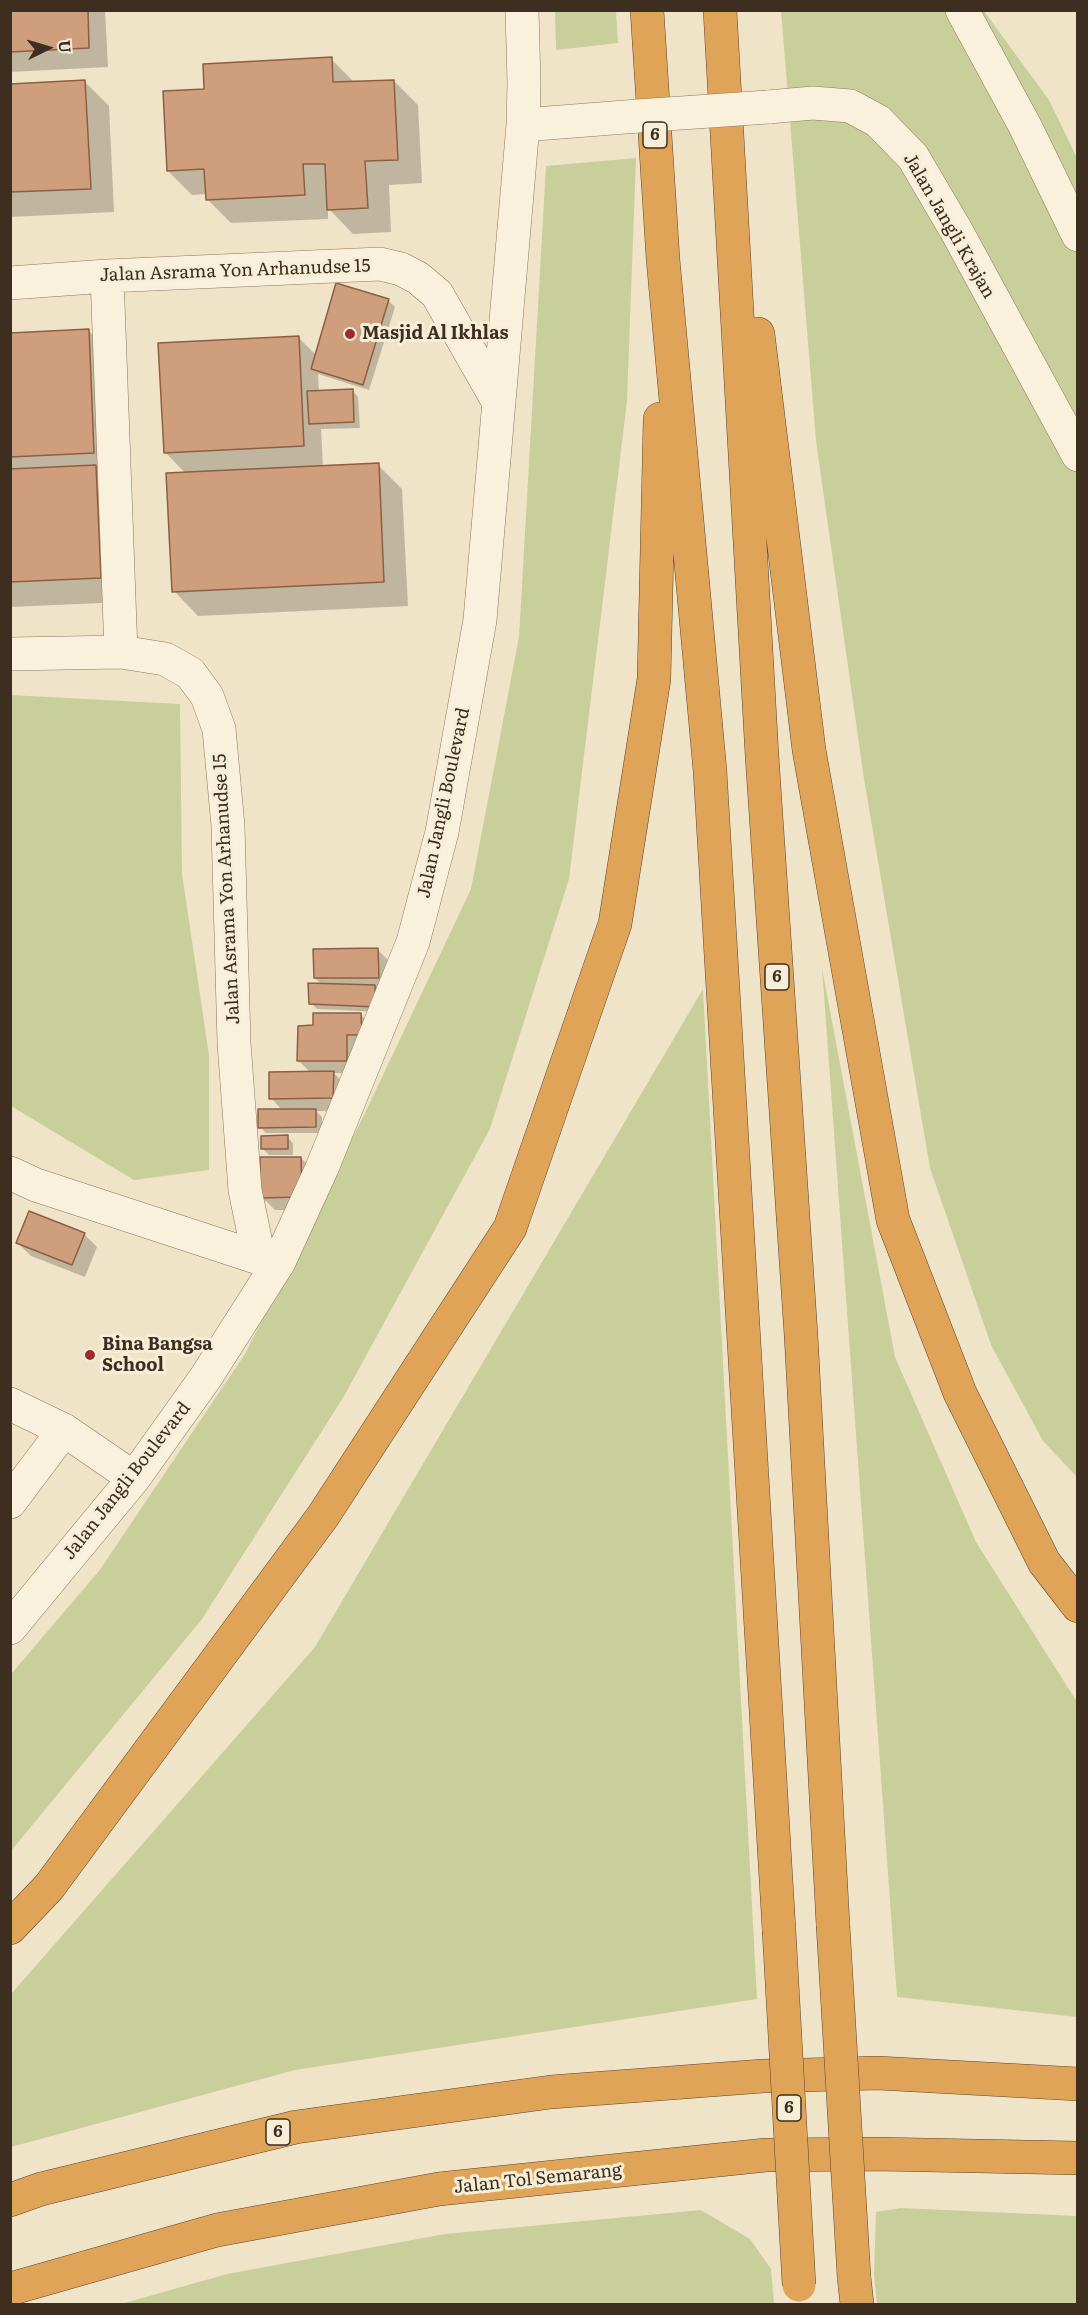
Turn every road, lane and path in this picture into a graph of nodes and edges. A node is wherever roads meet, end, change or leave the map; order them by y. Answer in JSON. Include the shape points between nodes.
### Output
{"nodes":[{"id":1,"x":522,"y":10,"type":"edge"},
{"id":2,"x":647,"y":10,"type":"edge"},
{"id":3,"x":962,"y":10,"type":"edge"},
{"id":4,"x":720,"y":20,"type":"edge"},
{"id":5,"x":523,"y":125,"type":"junction"},
{"id":6,"x":1077,"y":235,"type":"edge"},
{"id":7,"x":663,"y":259,"type":"junction"},
{"id":8,"x":107,"y":276,"type":"junction"},
{"id":9,"x":10,"y":283,"type":"edge"},
{"id":10,"x":498,"y":401,"type":"junction"},
{"id":11,"x":1077,"y":455,"type":"edge"},
{"id":12,"x":121,"y":652,"type":"junction"},
{"id":13,"x":10,"y":654,"type":"edge"},
{"id":14,"x":10,"y":1173,"type":"edge"},
{"id":15,"x":269,"y":1260,"type":"junction"},
{"id":16,"x":10,"y":1404,"type":"edge"},
{"id":17,"x":64,"y":1430,"type":"junction"},
{"id":18,"x":134,"y":1478,"type":"junction"},
{"id":19,"x":10,"y":1502,"type":"edge"},
{"id":20,"x":1077,"y":1606,"type":"edge"},
{"id":21,"x":10,"y":1628,"type":"edge"},
{"id":22,"x":10,"y":1928,"type":"edge"},
{"id":23,"x":1077,"y":2084,"type":"edge"},
{"id":24,"x":1077,"y":2157,"type":"edge"},
{"id":25,"x":10,"y":2200,"type":"edge"},
{"id":26,"x":10,"y":2289,"type":"edge"},
{"id":27,"x":856,"y":2291,"type":"edge"},
{"id":28,"x":799,"y":2295,"type":"edge"}],
"edges":[{"from":1,"to":5,"type":"street"},
{"from":2,"to":7,"type":"highway","number":"6"},
{"from":3,"to":6,"type":"street","via":[[1025,126]]},
{"from":4,"to":20,"type":"highway","number":"6","via":[[809,750],[893,1220],[960,1393],[1044,1562]]},
{"from":4,"to":27,"type":"highway","number":"6","bridge":true},
{"from":5,"to":10,"type":"street","name":"Jalan Jangli Boulevard"},
{"from":5,"to":11,"type":"street","name":"Jalan Jangli Krajan","bridge":true,"via":[[813,103],[850,106],[878,121],[913,158]]},
{"from":7,"to":22,"type":"highway","number":"6","via":[[651,702],[615,924],[510,1228],[323,1516],[49,1887]]},
{"from":7,"to":28,"type":"highway","number":"6","bridge":true,"via":[[710,771]]},
{"from":8,"to":9,"type":"street","name":"Jalan Asrama Yon Arhanudse 15"},
{"from":8,"to":10,"type":"street","name":"Jalan Asrama Yon Arhanudse 15","via":[[380,264],[401,269],[437,294]]},
{"from":8,"to":12,"type":"street"},
{"from":10,"to":15,"type":"street","name":"Jalan Jangli Boulevard","via":[[480,620],[442,832],[413,942],[322,1168]]},
{"from":12,"to":13,"type":"street","name":"Jalan Asrama Yon Arhanudse 15"},
{"from":12,"to":15,"type":"street","name":"Jalan Asrama Yon Arhanudse 15","via":[[165,659],[190,673],[207,696],[219,729],[228,826],[234,1043],[245,1190]]},
{"from":14,"to":15,"type":"street","via":[[36,1185]]},
{"from":15,"to":18,"type":"street","name":"Jalan Jangli Boulevard","via":[[206,1377]]},
{"from":16,"to":17,"type":"street"},
{"from":17,"to":18,"type":"street"},
{"from":17,"to":19,"type":"street"},
{"from":18,"to":21,"type":"street","name":"Jalan Jangli Boulevard"},
{"from":23,"to":25,"type":"highway","number":"6","via":[[878,2073],[763,2076],[551,2092],[296,2127]]},
{"from":24,"to":26,"type":"highway","name":"Jalan Tol Semarang","via":[[766,2155],[439,2190],[217,2230]]}]}
